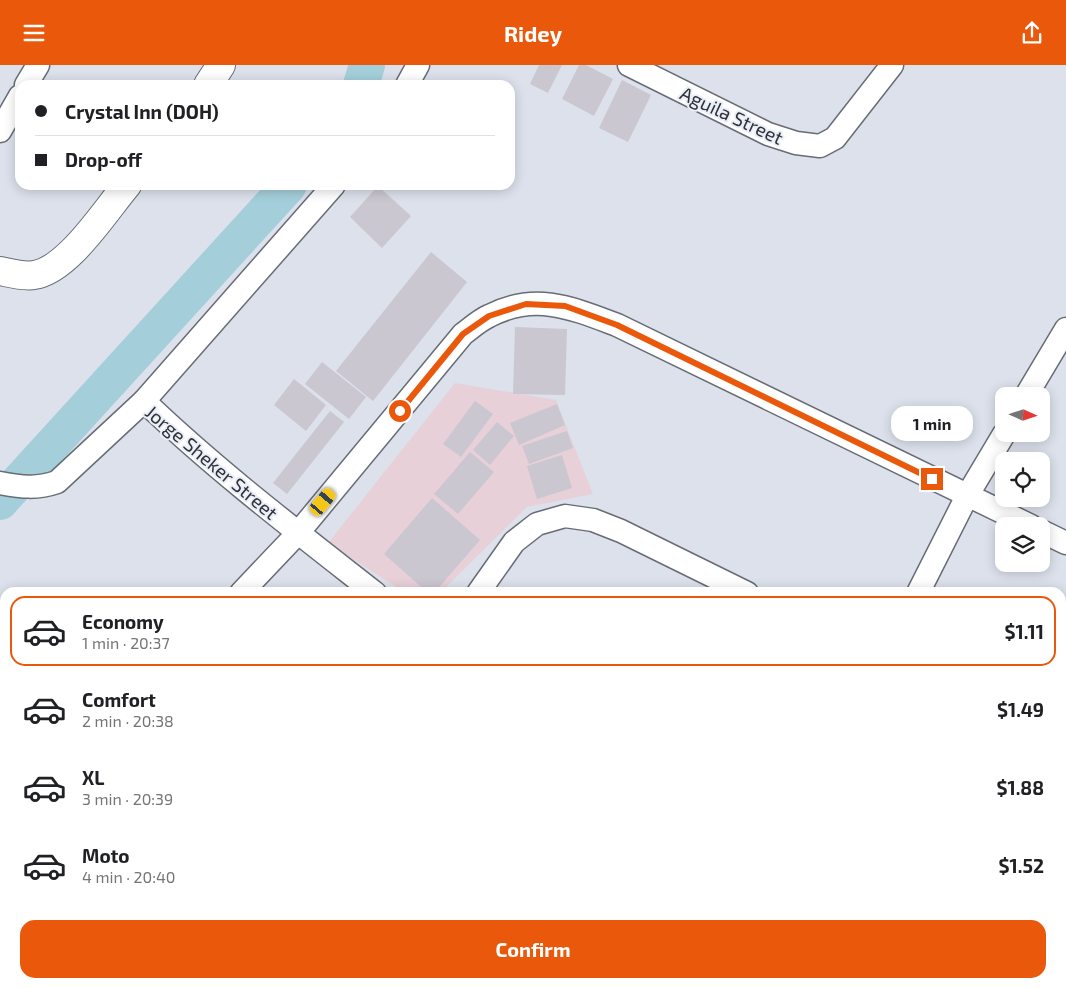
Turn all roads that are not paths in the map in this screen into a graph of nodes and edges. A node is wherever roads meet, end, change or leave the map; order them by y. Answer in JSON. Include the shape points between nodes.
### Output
{"nodes":[{"id":1,"x":38,"y":65,"type":"edge"},
{"id":2,"x":221,"y":65,"type":"edge"},
{"id":3,"x":418,"y":65,"type":"edge"},
{"id":4,"x":629,"y":65,"type":"edge"},
{"id":5,"x":892,"y":65,"type":"edge"},
{"id":6,"x":29,"y":80,"type":"edge"},
{"id":7,"x":211,"y":80,"type":"edge"},
{"id":8,"x":410,"y":80,"type":"edge"},
{"id":9,"x":15,"y":105,"type":"edge"},
{"id":10,"x":0,"y":131,"type":"edge"},
{"id":11,"x":123,"y":190,"type":"edge"},
{"id":12,"x":330,"y":190,"type":"edge"},
{"id":13,"x":0,"y":271,"type":"edge"},
{"id":14,"x":1066,"y":329,"type":"edge"},
{"id":15,"x":1031,"y":387,"type":"edge"},
{"id":16,"x":144,"y":401,"type":"junction"},
{"id":17,"x":999,"y":443,"type":"edge"},
{"id":18,"x":0,"y":483,"type":"edge"},
{"id":19,"x":967,"y":496,"type":"junction"},
{"id":20,"x":1011,"y":517,"type":"edge"},
{"id":21,"x":298,"y":533,"type":"junction"},
{"id":22,"x":1050,"y":535,"type":"edge"},
{"id":23,"x":1066,"y":543,"type":"edge"},
{"id":24,"x":247,"y":587,"type":"edge"},
{"id":25,"x":367,"y":587,"type":"edge"},
{"id":26,"x":482,"y":587,"type":"edge"},
{"id":27,"x":735,"y":587,"type":"edge"},
{"id":28,"x":921,"y":587,"type":"edge"}],
"edges":[{"from":1,"to":6,"type":"street"},
{"from":2,"to":7,"type":"street"},
{"from":3,"to":8,"type":"street"},
{"from":4,"to":5,"type":"street","name":"Aguila Street","via":[[768,134],[820,146],[835,139]]},
{"from":9,"to":10,"type":"street"},
{"from":11,"to":13,"type":"street","via":[[67,258],[53,269],[34,276]]},
{"from":12,"to":16,"type":"street"},
{"from":14,"to":15,"type":"street"},
{"from":16,"to":18,"type":"street","name":"Jorge Sheker Street","via":[[57,482],[26,488]]},
{"from":16,"to":21,"type":"street","name":"Jorge Sheker Street","via":[[178,434]]},
{"from":17,"to":19,"type":"street"},
{"from":19,"to":20,"type":"street"},
{"from":19,"to":21,"type":"street","via":[[617,325],[565,306],[526,304],[489,316],[463,334]]},
{"from":19,"to":28,"type":"street"},
{"from":21,"to":24,"type":"street"},
{"from":21,"to":25,"type":"street","name":"Jorge Sheker Street"},
{"from":22,"to":23,"type":"street"},
{"from":26,"to":27,"type":"street","via":[[514,542],[537,524],[565,516],[593,520],[621,531]]}]}
